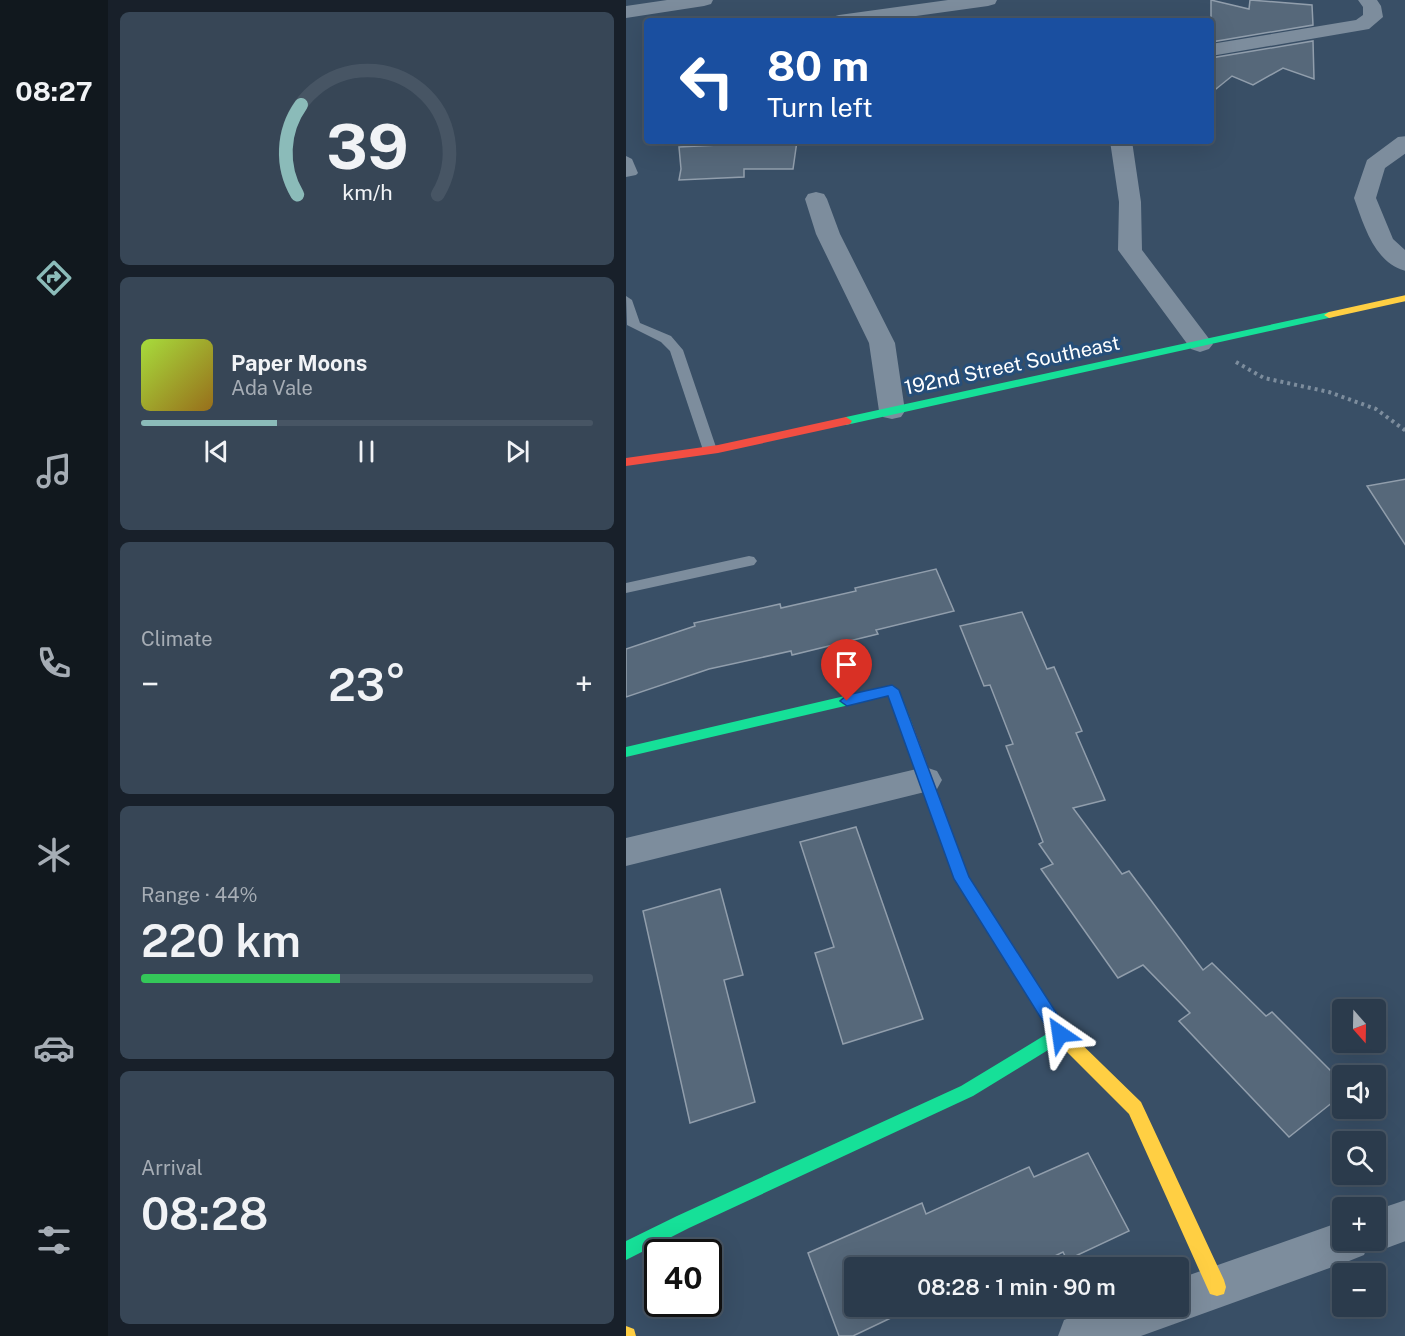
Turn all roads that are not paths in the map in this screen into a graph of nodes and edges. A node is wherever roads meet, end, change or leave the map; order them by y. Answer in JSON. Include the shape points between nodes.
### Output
{"nodes":[{"id":1,"x":704,"y":0,"type":"edge"},
{"id":2,"x":988,"y":0,"type":"edge"},
{"id":3,"x":1367,"y":0,"type":"edge"},
{"id":4,"x":626,"y":12,"type":"edge"},
{"id":5,"x":626,"y":18,"type":"edge"},
{"id":6,"x":860,"y":18,"type":"edge"},
{"id":7,"x":644,"y":25,"type":"edge"},
{"id":8,"x":1214,"y":49,"type":"edge"},
{"id":9,"x":1406,"y":142,"type":"edge"},
{"id":10,"x":1121,"y":144,"type":"edge"},
{"id":11,"x":626,"y":159,"type":"edge"},
{"id":12,"x":626,"y":174,"type":"edge"},
{"id":13,"x":816,"y":199,"type":"dead end"},
{"id":14,"x":1406,"y":264,"type":"edge"},
{"id":15,"x":1406,"y":298,"type":"edge"},
{"id":16,"x":626,"y":300,"type":"edge"},
{"id":17,"x":630,"y":326,"type":"edge"},
{"id":18,"x":1206,"y":342,"type":"junction"},
{"id":19,"x":892,"y":411,"type":"junction"},
{"id":20,"x":710,"y":450,"type":"junction"},
{"id":21,"x":626,"y":462,"type":"edge"},
{"id":22,"x":749,"y":561,"type":"dead end"},
{"id":23,"x":626,"y":588,"type":"edge"},
{"id":24,"x":626,"y":753,"type":"edge"},
{"id":25,"x":925,"y":780,"type":"junction"},
{"id":26,"x":626,"y":852,"type":"edge"},
{"id":27,"x":1060,"y":1034,"type":"junction"},
{"id":28,"x":1406,"y":1220,"type":"edge"},
{"id":29,"x":1386,"y":1227,"type":"edge"},
{"id":30,"x":1332,"y":1246,"type":"edge"},
{"id":31,"x":626,"y":1251,"type":"edge"},
{"id":32,"x":1217,"y":1287,"type":"junction"},
{"id":33,"x":1189,"y":1297,"type":"edge"},
{"id":34,"x":1133,"y":1317,"type":"edge"},
{"id":35,"x":1080,"y":1336,"type":"edge"}],
"edges":[{"from":1,"to":4,"type":"street"},
{"from":2,"to":6,"type":"street"},
{"from":3,"to":8,"type":"street","via":[[1373,17],[1362,24]]},
{"from":5,"to":7,"type":"street"},
{"from":9,"to":14,"type":"street","via":[[1375,165],[1365,198],[1382,242]]},
{"from":10,"to":18,"type":"street","via":[[1130,202],[1130,250]]},
{"from":11,"to":12,"type":"lane","via":[[632,173]]},
{"from":13,"to":19,"type":"street","via":[[828,234],[882,343]]},
{"from":15,"to":18,"type":"street","name":"192nd Street Southeast"},
{"from":16,"to":17,"type":"lane"},
{"from":17,"to":20,"type":"lane","via":[[666,339],[676,350]]},
{"from":18,"to":19,"type":"street","name":"192nd Street Southeast"},
{"from":19,"to":20,"type":"street","name":"192nd Street Southeast"},
{"from":20,"to":21,"type":"street","name":"192nd Street Southeast"},
{"from":22,"to":23,"type":"lane"},
{"from":24,"to":25,"type":"street","via":[[892,690]]},
{"from":25,"to":26,"type":"street"},
{"from":25,"to":27,"type":"street","via":[[962,879]]},
{"from":27,"to":31,"type":"street","via":[[967,1091]]},
{"from":27,"to":32,"type":"street","via":[[1135,1108]]},
{"from":28,"to":29,"type":"street"},
{"from":30,"to":32,"type":"street"},
{"from":32,"to":33,"type":"street"},
{"from":34,"to":35,"type":"street"}]}
